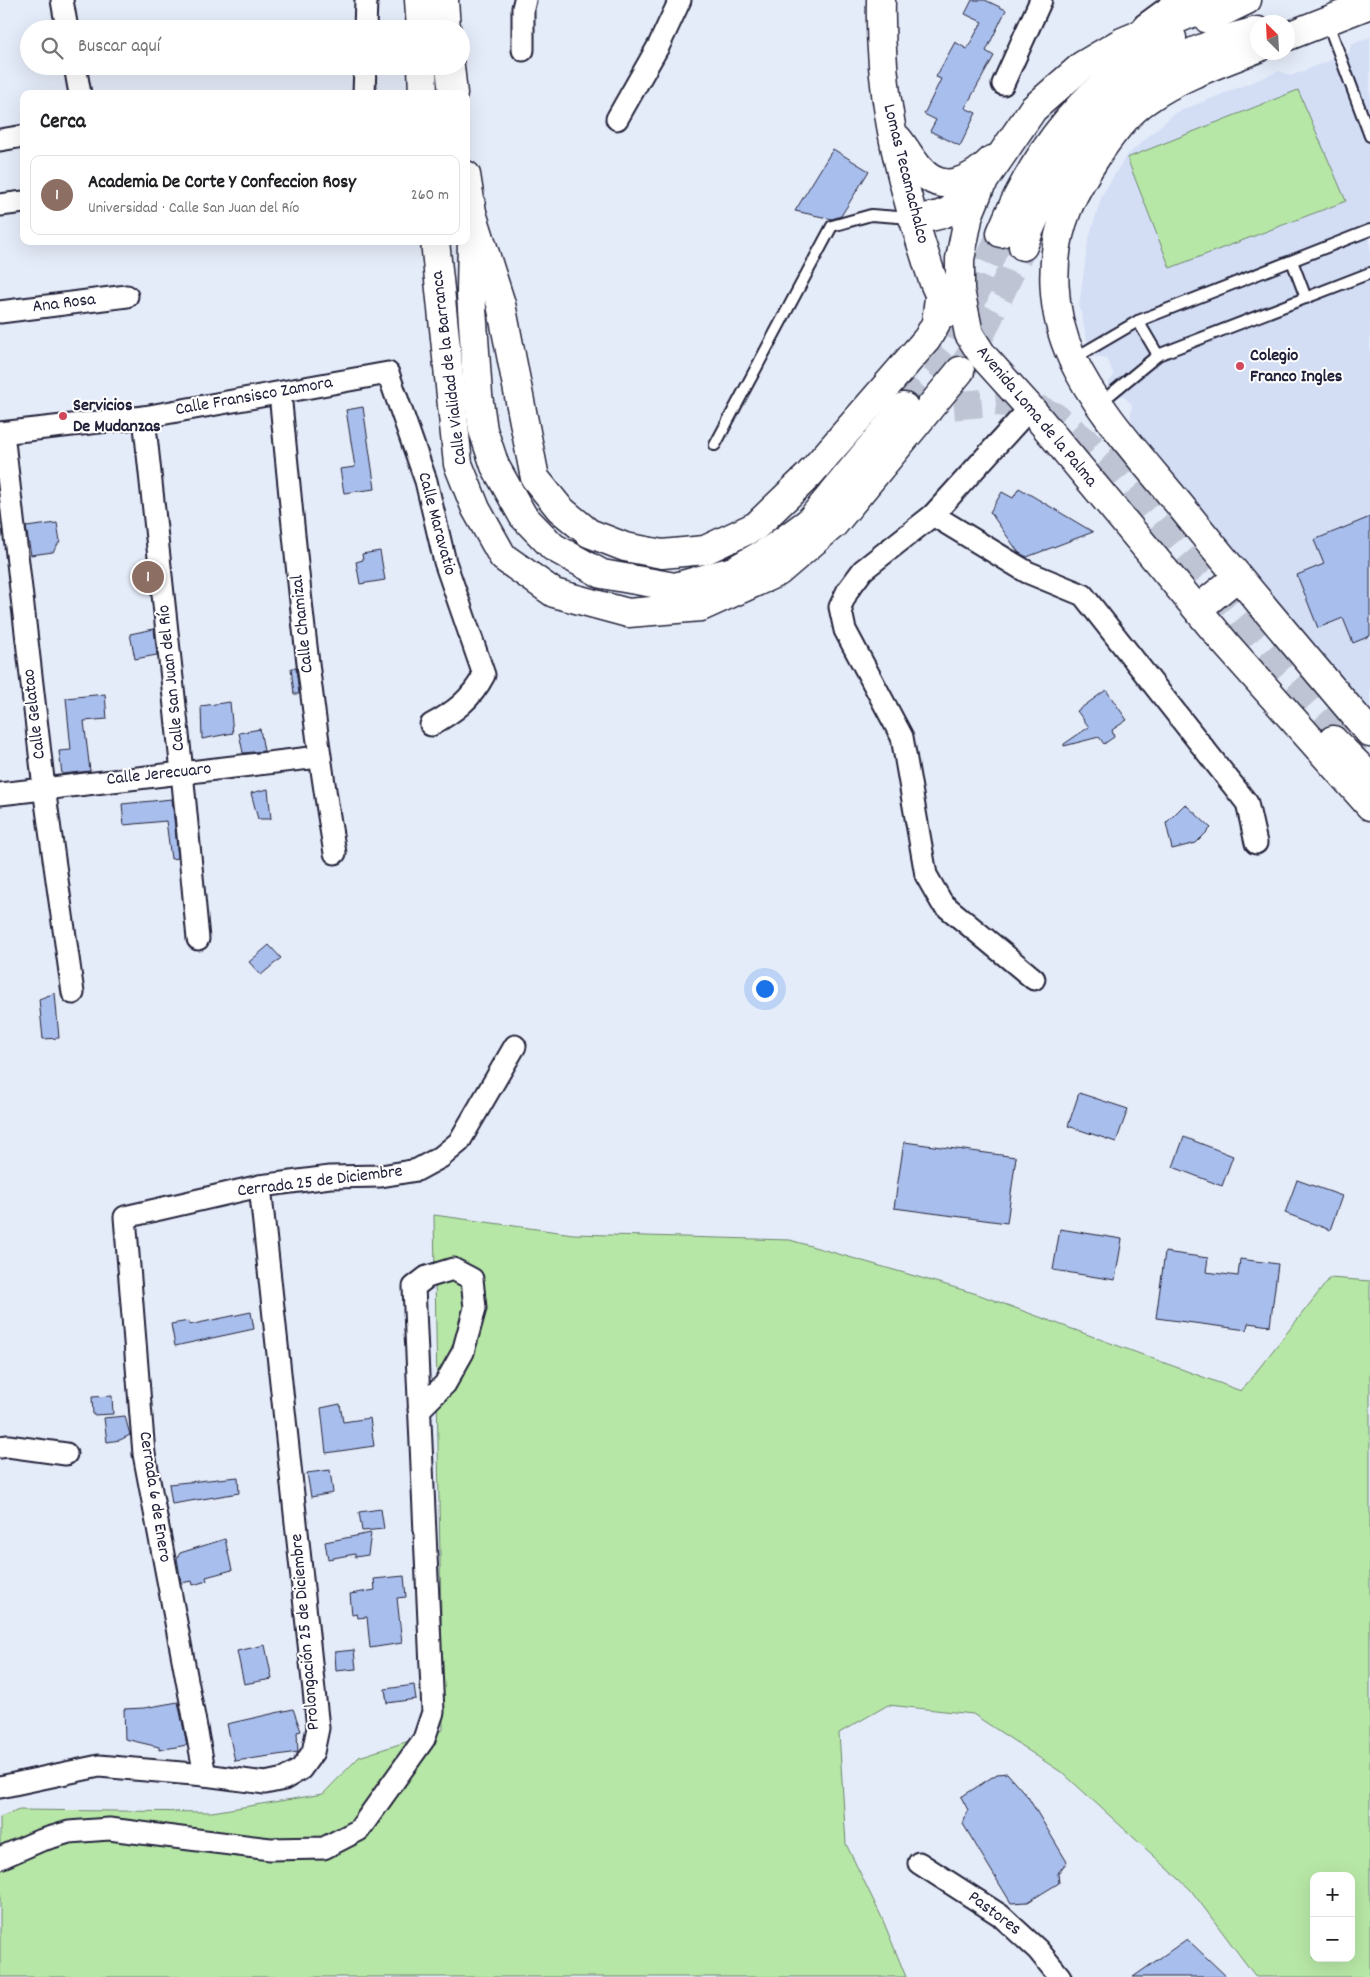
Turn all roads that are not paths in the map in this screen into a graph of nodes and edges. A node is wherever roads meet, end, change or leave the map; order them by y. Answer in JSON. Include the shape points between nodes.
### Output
{"nodes":[{"id":1,"x":62,"y":0,"type":"edge"},
{"id":2,"x":366,"y":0,"type":"edge"},
{"id":3,"x":419,"y":0,"type":"edge"},
{"id":4,"x":444,"y":0,"type":"edge"},
{"id":5,"x":526,"y":0,"type":"edge"},
{"id":6,"x":680,"y":0,"type":"edge"},
{"id":7,"x":882,"y":0,"type":"edge"},
{"id":8,"x":1041,"y":0,"type":"edge"},
{"id":9,"x":1178,"y":0,"type":"edge"},
{"id":10,"x":1223,"y":0,"type":"edge"},
{"id":11,"x":1247,"y":0,"type":"edge"},
{"id":12,"x":1370,"y":4,"type":"edge"},
{"id":13,"x":65,"y":20,"type":"edge"},
{"id":14,"x":365,"y":20,"type":"edge"},
{"id":15,"x":420,"y":20,"type":"edge"},
{"id":16,"x":445,"y":20,"type":"edge"},
{"id":17,"x":1309,"y":23,"type":"edge"},
{"id":18,"x":1295,"y":32,"type":"edge"},
{"id":19,"x":1250,"y":33,"type":"edge"},
{"id":20,"x":1122,"y":42,"type":"junction"},
{"id":21,"x":523,"y":50,"type":"dead end"},
{"id":22,"x":1250,"y":51,"type":"edge"},
{"id":23,"x":77,"y":75,"type":"edge"},
{"id":24,"x":365,"y":75,"type":"edge"},
{"id":25,"x":422,"y":75,"type":"edge"},
{"id":26,"x":451,"y":75,"type":"edge"},
{"id":27,"x":1003,"y":84,"type":"dead end"},
{"id":28,"x":79,"y":90,"type":"edge"},
{"id":29,"x":364,"y":90,"type":"edge"},
{"id":30,"x":423,"y":90,"type":"edge"},
{"id":31,"x":453,"y":90,"type":"edge"},
{"id":32,"x":617,"y":118,"type":"dead end"},
{"id":33,"x":891,"y":130,"type":"junction"},
{"id":34,"x":1370,"y":136,"type":"edge"},
{"id":35,"x":20,"y":137,"type":"edge"},
{"id":36,"x":0,"y":140,"type":"edge"},
{"id":37,"x":1010,"y":140,"type":"junction"},
{"id":38,"x":981,"y":185,"type":"junction"},
{"id":39,"x":470,"y":200,"type":"edge"},
{"id":40,"x":20,"y":202,"type":"edge"},
{"id":41,"x":0,"y":205,"type":"edge"},
{"id":42,"x":472,"y":213,"type":"junction"},
{"id":43,"x":913,"y":218,"type":"junction"},
{"id":44,"x":1370,"y":230,"type":"edge"},
{"id":45,"x":435,"y":245,"type":"edge"},
{"id":46,"x":1292,"y":261,"type":"junction"},
{"id":47,"x":1370,"y":273,"type":"edge"},
{"id":48,"x":127,"y":296,"type":"dead end"},
{"id":49,"x":939,"y":298,"type":"junction"},
{"id":50,"x":1306,"y":298,"type":"junction"},
{"id":51,"x":0,"y":312,"type":"edge"},
{"id":52,"x":1138,"y":321,"type":"junction"},
{"id":53,"x":969,"y":334,"type":"junction"},
{"id":54,"x":1158,"y":355,"type":"junction"},
{"id":55,"x":1072,"y":359,"type":"junction"},
{"id":56,"x":960,"y":371,"type":"tunnel mouth"},
{"id":57,"x":388,"y":374,"type":"joint"},
{"id":58,"x":280,"y":393,"type":"junction"},
{"id":59,"x":945,"y":402,"type":"dead end"},
{"id":60,"x":1099,"y":403,"type":"junction"},
{"id":61,"x":1030,"y":408,"type":"junction"},
{"id":62,"x":144,"y":417,"type":"junction"},
{"id":63,"x":909,"y":417,"type":"junction"},
{"id":64,"x":872,"y":430,"type":"dead end"},
{"id":65,"x":2,"y":433,"type":"edge"},
{"id":66,"x":715,"y":445,"type":"dead end"},
{"id":67,"x":933,"y":514,"type":"junction"},
{"id":68,"x":1237,"y":577,"type":"junction"},
{"id":69,"x":1198,"y":609,"type":"junction"},
{"id":70,"x":431,"y":725,"type":"dead end"},
{"id":71,"x":1370,"y":733,"type":"edge"},
{"id":72,"x":1328,"y":735,"type":"dead end"},
{"id":73,"x":319,"y":757,"type":"junction"},
{"id":74,"x":182,"y":772,"type":"junction"},
{"id":75,"x":1370,"y":777,"type":"edge"},
{"id":76,"x":44,"y":788,"type":"junction"},
{"id":77,"x":0,"y":794,"type":"edge"},
{"id":78,"x":1370,"y":806,"type":"edge"},
{"id":79,"x":1256,"y":843,"type":"dead end"},
{"id":80,"x":335,"y":853,"type":"dead end"},
{"id":81,"x":198,"y":939,"type":"dead end"},
{"id":82,"x":1034,"y":979,"type":"dead end"},
{"id":83,"x":73,"y":993,"type":"dead end"},
{"id":84,"x":515,"y":1046,"type":"dead end"},
{"id":85,"x":260,"y":1186,"type":"junction"},
{"id":86,"x":125,"y":1217,"type":"joint"},
{"id":87,"x":420,"y":1410,"type":"junction"},
{"id":88,"x":0,"y":1447,"type":"edge"},
{"id":89,"x":66,"y":1454,"type":"dead end"},
{"id":90,"x":205,"y":1775,"type":"junction"},
{"id":91,"x":0,"y":1787,"type":"edge"},
{"id":92,"x":0,"y":1858,"type":"edge"},
{"id":93,"x":919,"y":1863,"type":"dead end"},
{"id":94,"x":1060,"y":1977,"type":"edge"}],
"edges":[{"from":1,"to":13,"type":"street"},
{"from":2,"to":14,"type":"street"},
{"from":3,"to":15,"type":"main road"},
{"from":4,"to":16,"type":"main road"},
{"from":5,"to":21,"type":"street","via":[[523,8]]},
{"from":6,"to":32,"type":"street","via":[[659,45]]},
{"from":7,"to":33,"type":"main road","name":"Lomas Tecamachalco","via":[[880,47]]},
{"from":8,"to":27,"type":"street"},
{"from":9,"to":20,"type":"street"},
{"from":10,"to":20,"type":"main road","name":"Avenida Loma de la Palma"},
{"from":11,"to":19,"type":"main road","via":[[1153,47],[1121,68],[1088,97],[1042,152],[1016,197],[1012,239],[1102,113],[1135,83],[1192,52]]},
{"from":12,"to":17,"type":"main road"},
{"from":17,"to":18,"type":"main road"},
{"from":17,"to":34,"type":"lane"},
{"from":20,"to":37,"type":"main road","name":"Avenida Loma de la Palma","via":[[1083,65],[1055,88]]},
{"from":22,"to":55,"type":"main road","via":[[1177,81],[1146,100],[1115,129],[1085,174],[1067,210],[1059,238],[1054,281],[1059,324]]},
{"from":23,"to":28,"type":"street"},
{"from":24,"to":29,"type":"street"},
{"from":25,"to":30,"type":"main road"},
{"from":26,"to":31,"type":"main road"},
{"from":33,"to":37,"type":"main road","via":[[919,169],[932,180],[944,183],[959,183],[977,175]]},
{"from":33,"to":43,"type":"main road","name":"Lomas Tecamachalco"},
{"from":35,"to":36,"type":"street"},
{"from":37,"to":38,"type":"main road","name":"Avenida Loma de la Palma"},
{"from":38,"to":43,"type":"main road","via":[[942,216]]},
{"from":38,"to":53,"type":"main road","name":"Avenida Loma de la Palma","via":[[969,214],[960,259],[960,290]]},
{"from":39,"to":42,"type":"main road"},
{"from":40,"to":41,"type":"street"},
{"from":42,"to":49,"type":"main road","via":[[505,320],[535,478],[560,509],[590,533],[625,547],[662,554],[705,550],[756,526],[808,476],[927,339],[936,324]]},
{"from":42,"to":63,"type":"main road","via":[[471,294],[478,395],[483,430],[495,466],[522,516],[552,547],[602,574],[675,587],[734,571],[809,522]]},
{"from":42,"to":64,"type":"main road","via":[[498,375],[521,478],[541,512],[570,538],[598,555],[636,565],[682,569],[720,562],[792,517]]},
{"from":43,"to":49,"type":"main road","name":"Lomas Tecamachalco"},
{"from":43,"to":66,"type":"lane","via":[[871,215],[832,226]]},
{"from":44,"to":46,"type":"lane"},
{"from":45,"to":63,"type":"main road","name":"Calle Vialidad de la Barranca","via":[[458,464],[476,509],[504,557],[554,593],[628,614],[701,607],[778,572],[834,524]]},
{"from":46,"to":50,"type":"lane"},
{"from":46,"to":52,"type":"lane"},
{"from":47,"to":50,"type":"lane"},
{"from":48,"to":51,"type":"street","name":"Ana Rosa"},
{"from":49,"to":53,"type":"main road","name":"Lomas Tecamachalco"},
{"from":50,"to":54,"type":"lane"},
{"from":52,"to":54,"type":"lane"},
{"from":52,"to":55,"type":"lane"},
{"from":53,"to":61,"type":"main road","name":"Avenida Loma de la Palma","via":[[983,356]]},
{"from":54,"to":60,"type":"lane"},
{"from":55,"to":60,"type":"main road"},
{"from":56,"to":63,"type":"main road"},
{"from":57,"to":58,"type":"street","name":"Calle Fransisco Zamora"},
{"from":57,"to":70,"type":"street","name":"Calle Maravatio","via":[[426,481],[445,562],[484,675],[476,691],[459,709]]},
{"from":58,"to":62,"type":"street","name":"Calle Fransisco Zamora"},
{"from":58,"to":73,"type":"street","name":"Calle Chamizal"},
{"from":59,"to":63,"type":"main road"},
{"from":60,"to":68,"type":"main road"},
{"from":61,"to":67,"type":"street"},
{"from":61,"to":69,"type":"main road","name":"Avenida Loma de la Palma"},
{"from":62,"to":65,"type":"street","name":"Calle Fransisco Zamora"},
{"from":62,"to":74,"type":"street","name":"Calle San Juan del Río"},
{"from":65,"to":76,"type":"street","name":"Calle Gelatao"},
{"from":67,"to":79,"type":"street","via":[[1027,572],[1084,595],[1247,803]]},
{"from":67,"to":82,"type":"street","via":[[863,570],[840,607],[845,630],[902,737],[926,875],[942,903]]},
{"from":68,"to":69,"type":"main road"},
{"from":68,"to":71,"type":"main road"},
{"from":69,"to":78,"type":"main road","name":"Avenida Loma de la Palma"},
{"from":72,"to":75,"type":"main road"},
{"from":73,"to":74,"type":"street","name":"Calle Jerecuaro"},
{"from":73,"to":80,"type":"street","name":"Calle Chamizal"},
{"from":74,"to":76,"type":"street","name":"Calle Jerecuaro"},
{"from":74,"to":81,"type":"street","name":"Calle San Juan del Río"},
{"from":76,"to":77,"type":"street","name":"Calle Jerecuaro"},
{"from":76,"to":83,"type":"street","name":"Calle Gelatao"},
{"from":84,"to":85,"type":"street","name":"Cerrada 25 de Diciembre","via":[[459,1142],[441,1157],[417,1170],[381,1176],[330,1177]]},
{"from":85,"to":86,"type":"street","name":"Cerrada 25 de Diciembre"},
{"from":85,"to":90,"type":"street","name":"Prolongación 25 de Diciembre","via":[[318,1728],[313,1752],[302,1769],[284,1779],[266,1783]]},
{"from":86,"to":90,"type":"street","name":"Cerrada 6 de Enero","via":[[144,1454]]},
{"from":87,"to":87,"type":"street","via":[[445,1384],[463,1352],[475,1308],[472,1280],[453,1269],[427,1277],[414,1287]]},
{"from":87,"to":92,"type":"street","via":[[433,1712],[424,1739],[359,1830],[324,1848],[270,1849],[109,1829],[69,1832]]},
{"from":88,"to":89,"type":"street"},
{"from":90,"to":91,"type":"street","name":"Prolongación 25 de Diciembre","via":[[99,1766]]},
{"from":93,"to":94,"type":"street","name":"Pastores","via":[[1000,1915],[1038,1950]]}]}
